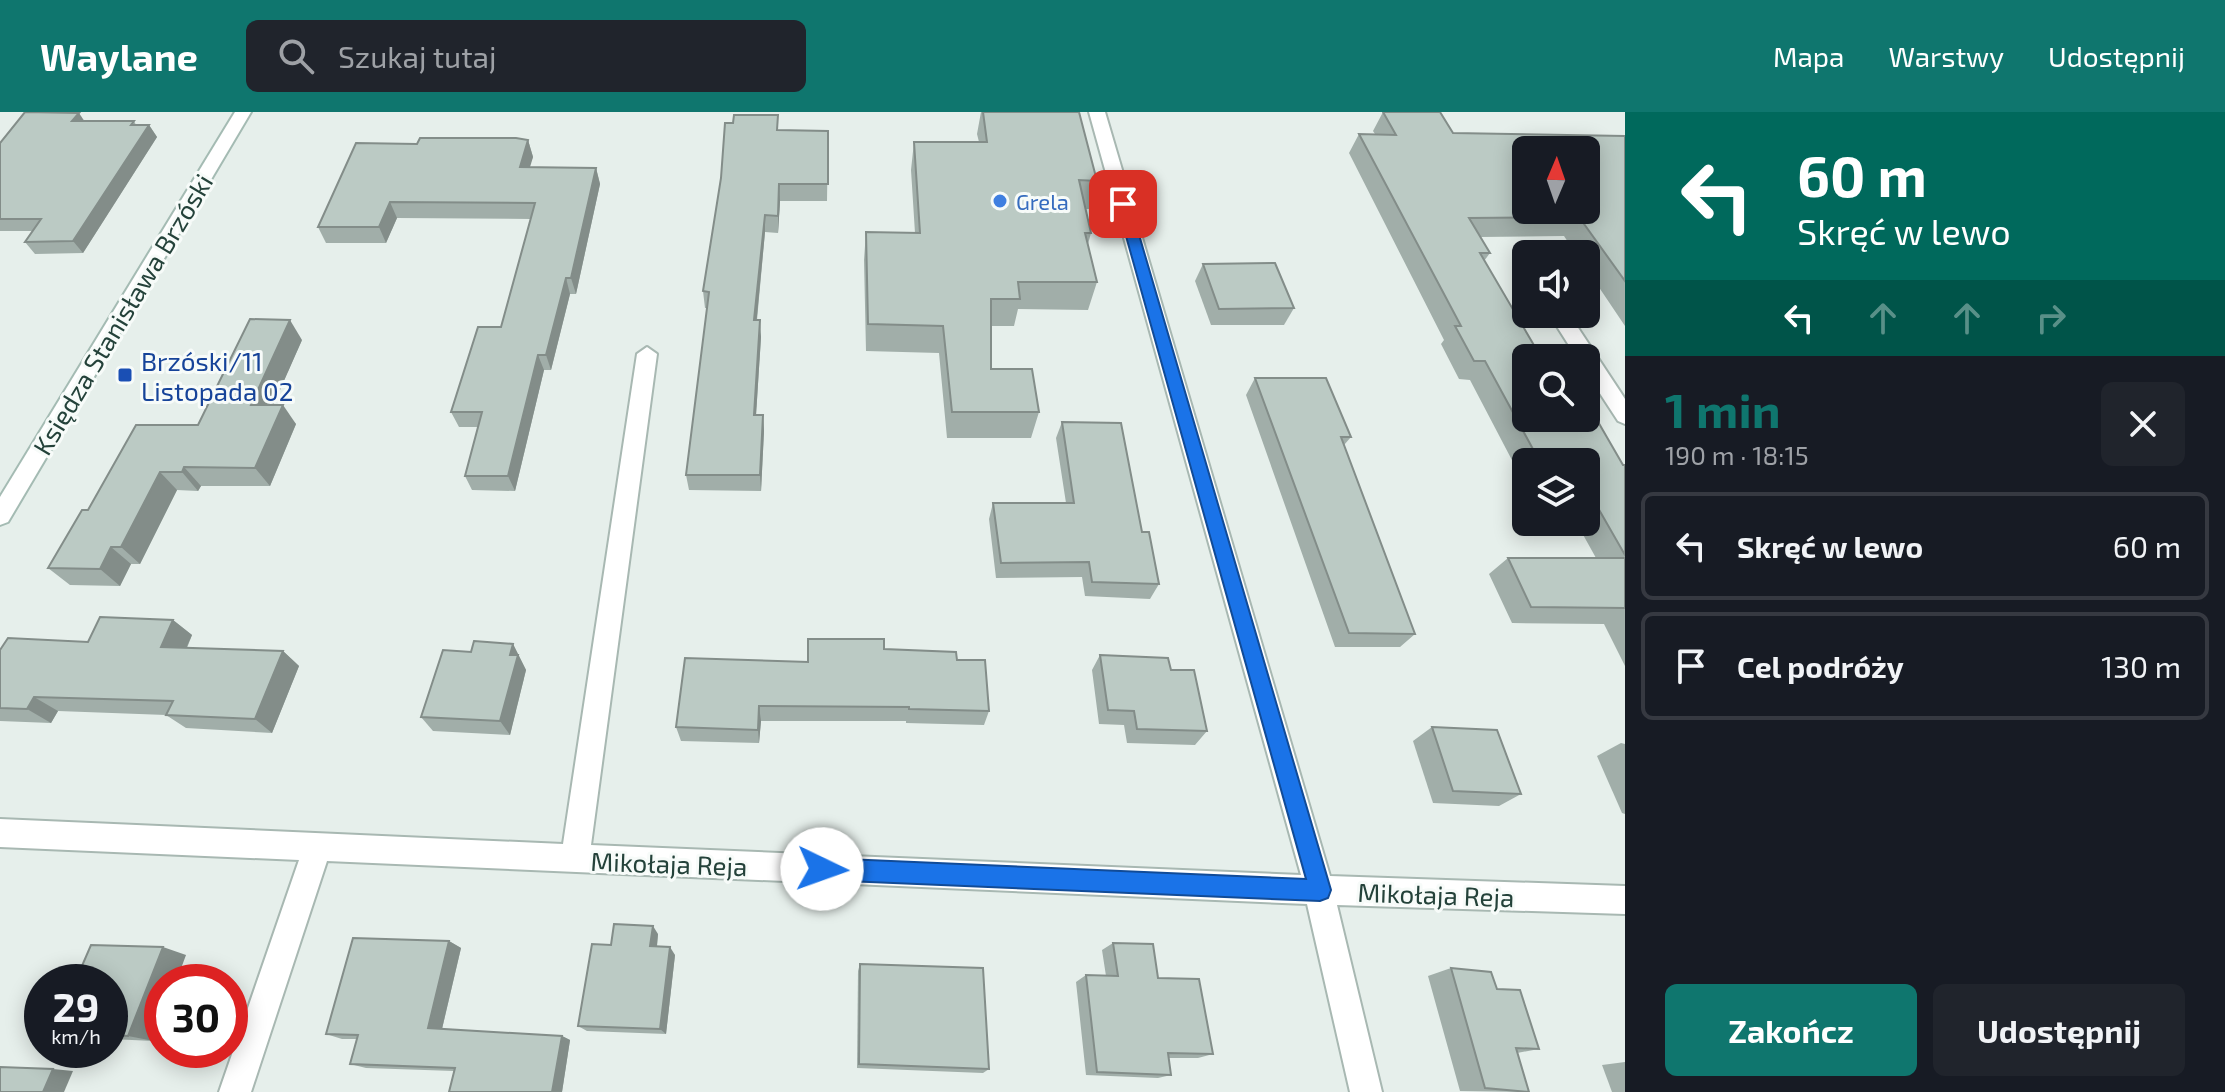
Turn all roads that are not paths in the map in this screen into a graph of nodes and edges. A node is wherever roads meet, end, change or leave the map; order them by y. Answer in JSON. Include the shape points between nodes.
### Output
{"nodes":[{"id":1,"x":243,"y":112,"type":"edge"},
{"id":2,"x":1097,"y":112,"type":"edge"},
{"id":3,"x":1568,"y":328,"type":"edge"},
{"id":4,"x":647,"y":354,"type":"dead end"},
{"id":5,"x":1625,"y":416,"type":"edge"},
{"id":6,"x":0,"y":516,"type":"edge"},
{"id":7,"x":0,"y":833,"type":"edge"},
{"id":8,"x":317,"y":848,"type":"junction"},
{"id":9,"x":575,"y":859,"type":"junction"},
{"id":10,"x":1320,"y":890,"type":"junction"},
{"id":11,"x":1625,"y":900,"type":"edge"},
{"id":12,"x":235,"y":1092,"type":"edge"},
{"id":13,"x":1366,"y":1092,"type":"edge"}],
"edges":[{"from":1,"to":6,"type":"street","name":"Księdza Stanisława Brzóski"},
{"from":2,"to":10,"type":"street"},
{"from":3,"to":5,"type":"street"},
{"from":4,"to":9,"type":"street"},
{"from":7,"to":8,"type":"street","name":"Mikołaja Reja"},
{"from":8,"to":9,"type":"street","name":"Mikołaja Reja"},
{"from":8,"to":12,"type":"street"},
{"from":9,"to":10,"type":"street","name":"Mikołaja Reja"},
{"from":10,"to":11,"type":"street","name":"Mikołaja Reja"},
{"from":10,"to":13,"type":"street"}]}
